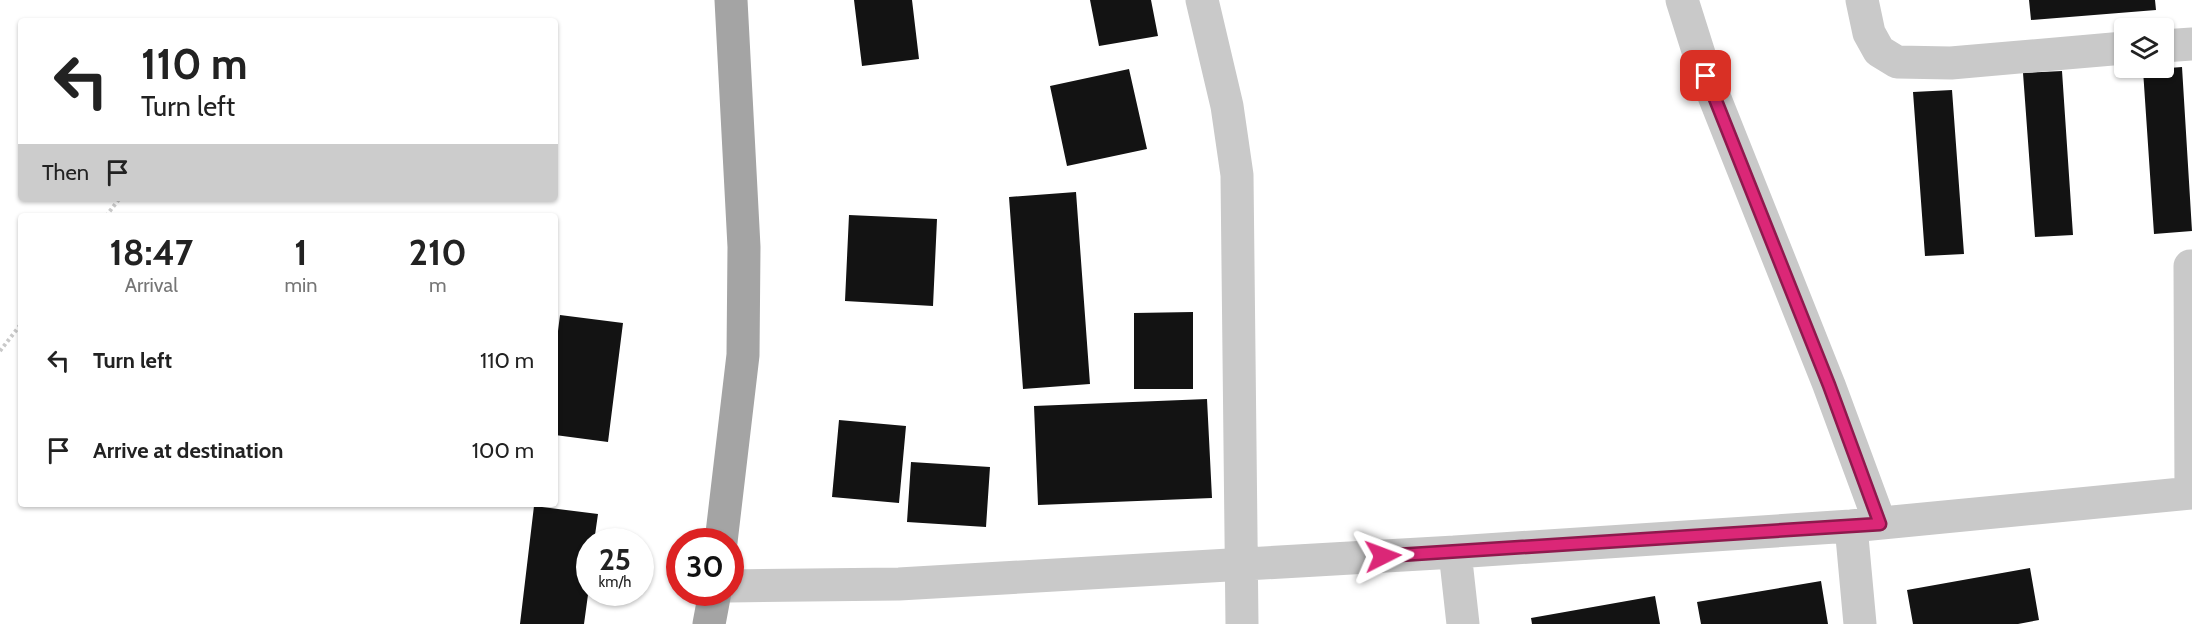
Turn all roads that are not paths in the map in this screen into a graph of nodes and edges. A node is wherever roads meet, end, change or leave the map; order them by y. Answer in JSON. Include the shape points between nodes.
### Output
{"nodes":[{"id":1,"x":731,"y":0,"type":"edge"},
{"id":2,"x":1202,"y":0,"type":"edge"},
{"id":3,"x":1682,"y":0,"type":"edge"},
{"id":4,"x":1862,"y":0,"type":"edge"},
{"id":5,"x":2192,"y":44,"type":"edge"},
{"id":6,"x":2174,"y":45,"type":"edge"},
{"id":7,"x":2114,"y":49,"type":"edge"},
{"id":8,"x":2190,"y":266,"type":"dead end"},
{"id":9,"x":2192,"y":493,"type":"edge"},
{"id":10,"x":1865,"y":525,"type":"junction"},
{"id":11,"x":724,"y":528,"type":"edge"},
{"id":12,"x":1455,"y":552,"type":"junction"},
{"id":13,"x":1239,"y":564,"type":"junction"},
{"id":14,"x":744,"y":586,"type":"edge"},
{"id":15,"x":712,"y":606,"type":"edge"},
{"id":16,"x":709,"y":624,"type":"edge"},
{"id":17,"x":1242,"y":624,"type":"edge"},
{"id":18,"x":1463,"y":624,"type":"edge"},
{"id":19,"x":1860,"y":624,"type":"edge"}],
"edges":[{"from":1,"to":11,"type":"main road","via":[[744,247],[743,355]]},
{"from":2,"to":13,"type":"street","via":[[1227,106],[1237,175],[1241,368]]},
{"from":3,"to":10,"type":"street","via":[[1706,76],[1829,385]]},
{"from":4,"to":7,"type":"street","via":[[1869,33],[1879,51],[1896,62],[1951,63]]},
{"from":5,"to":6,"type":"street"},
{"from":8,"to":9,"type":"street"},
{"from":9,"to":10,"type":"street"},
{"from":10,"to":12,"type":"street"},
{"from":10,"to":19,"type":"street"},
{"from":12,"to":13,"type":"street"},
{"from":12,"to":18,"type":"street"},
{"from":13,"to":14,"type":"street","via":[[899,584]]},
{"from":13,"to":17,"type":"street"},
{"from":15,"to":16,"type":"main road"}]}
